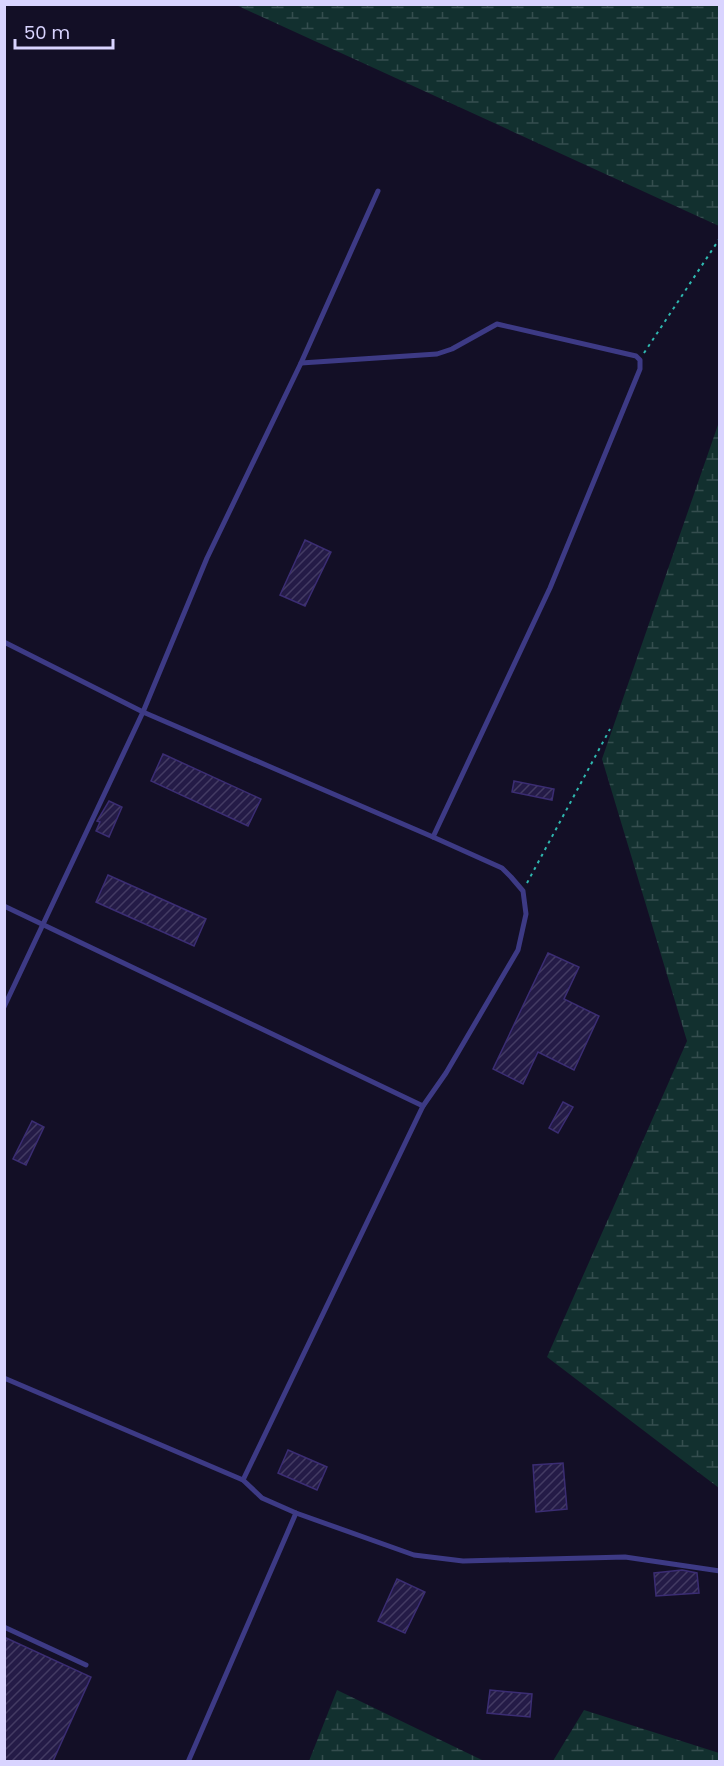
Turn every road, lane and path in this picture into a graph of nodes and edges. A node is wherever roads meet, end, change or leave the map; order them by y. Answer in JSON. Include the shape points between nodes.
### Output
{"nodes":[{"id":1,"x":378,"y":191,"type":"dead end"},
{"id":2,"x":720,"y":238,"type":"edge"},
{"id":3,"x":640,"y":360,"type":"junction"},
{"id":4,"x":301,"y":363,"type":"junction"},
{"id":5,"x":4,"y":642,"type":"edge"},
{"id":6,"x":143,"y":712,"type":"junction"},
{"id":7,"x":610,"y":729,"type":"dead end"},
{"id":8,"x":433,"y":837,"type":"junction"},
{"id":9,"x":523,"y":891,"type":"junction"},
{"id":10,"x":4,"y":906,"type":"edge"},
{"id":11,"x":45,"y":926,"type":"junction"},
{"id":12,"x":4,"y":1007,"type":"edge"},
{"id":13,"x":423,"y":1106,"type":"junction"},
{"id":14,"x":4,"y":1378,"type":"edge"},
{"id":15,"x":243,"y":1480,"type":"junction"},
{"id":16,"x":296,"y":1513,"type":"junction"},
{"id":17,"x":720,"y":1571,"type":"edge"},
{"id":18,"x":4,"y":1627,"type":"edge"},
{"id":19,"x":86,"y":1665,"type":"dead end"},
{"id":20,"x":188,"y":1761,"type":"edge"}],
"edges":[{"from":1,"to":4,"type":"lane"},
{"from":2,"to":3,"type":"path"},
{"from":3,"to":4,"type":"lane","via":[[497,324],[437,354]]},
{"from":3,"to":8,"type":"lane","via":[[640,369],[550,588]]},
{"from":4,"to":6,"type":"lane","via":[[207,558]]},
{"from":5,"to":6,"type":"lane"},
{"from":6,"to":8,"type":"lane"},
{"from":6,"to":11,"type":"lane"},
{"from":7,"to":9,"type":"path"},
{"from":8,"to":9,"type":"lane","via":[[502,868]]},
{"from":9,"to":13,"type":"lane","via":[[526,914],[518,950]]},
{"from":10,"to":11,"type":"lane"},
{"from":11,"to":12,"type":"lane"},
{"from":11,"to":13,"type":"lane"},
{"from":13,"to":15,"type":"lane"},
{"from":14,"to":15,"type":"lane"},
{"from":15,"to":16,"type":"lane","via":[[262,1498]]},
{"from":16,"to":17,"type":"lane","via":[[414,1555],[463,1561],[625,1557]]},
{"from":16,"to":20,"type":"lane"},
{"from":18,"to":19,"type":"lane"}]}
